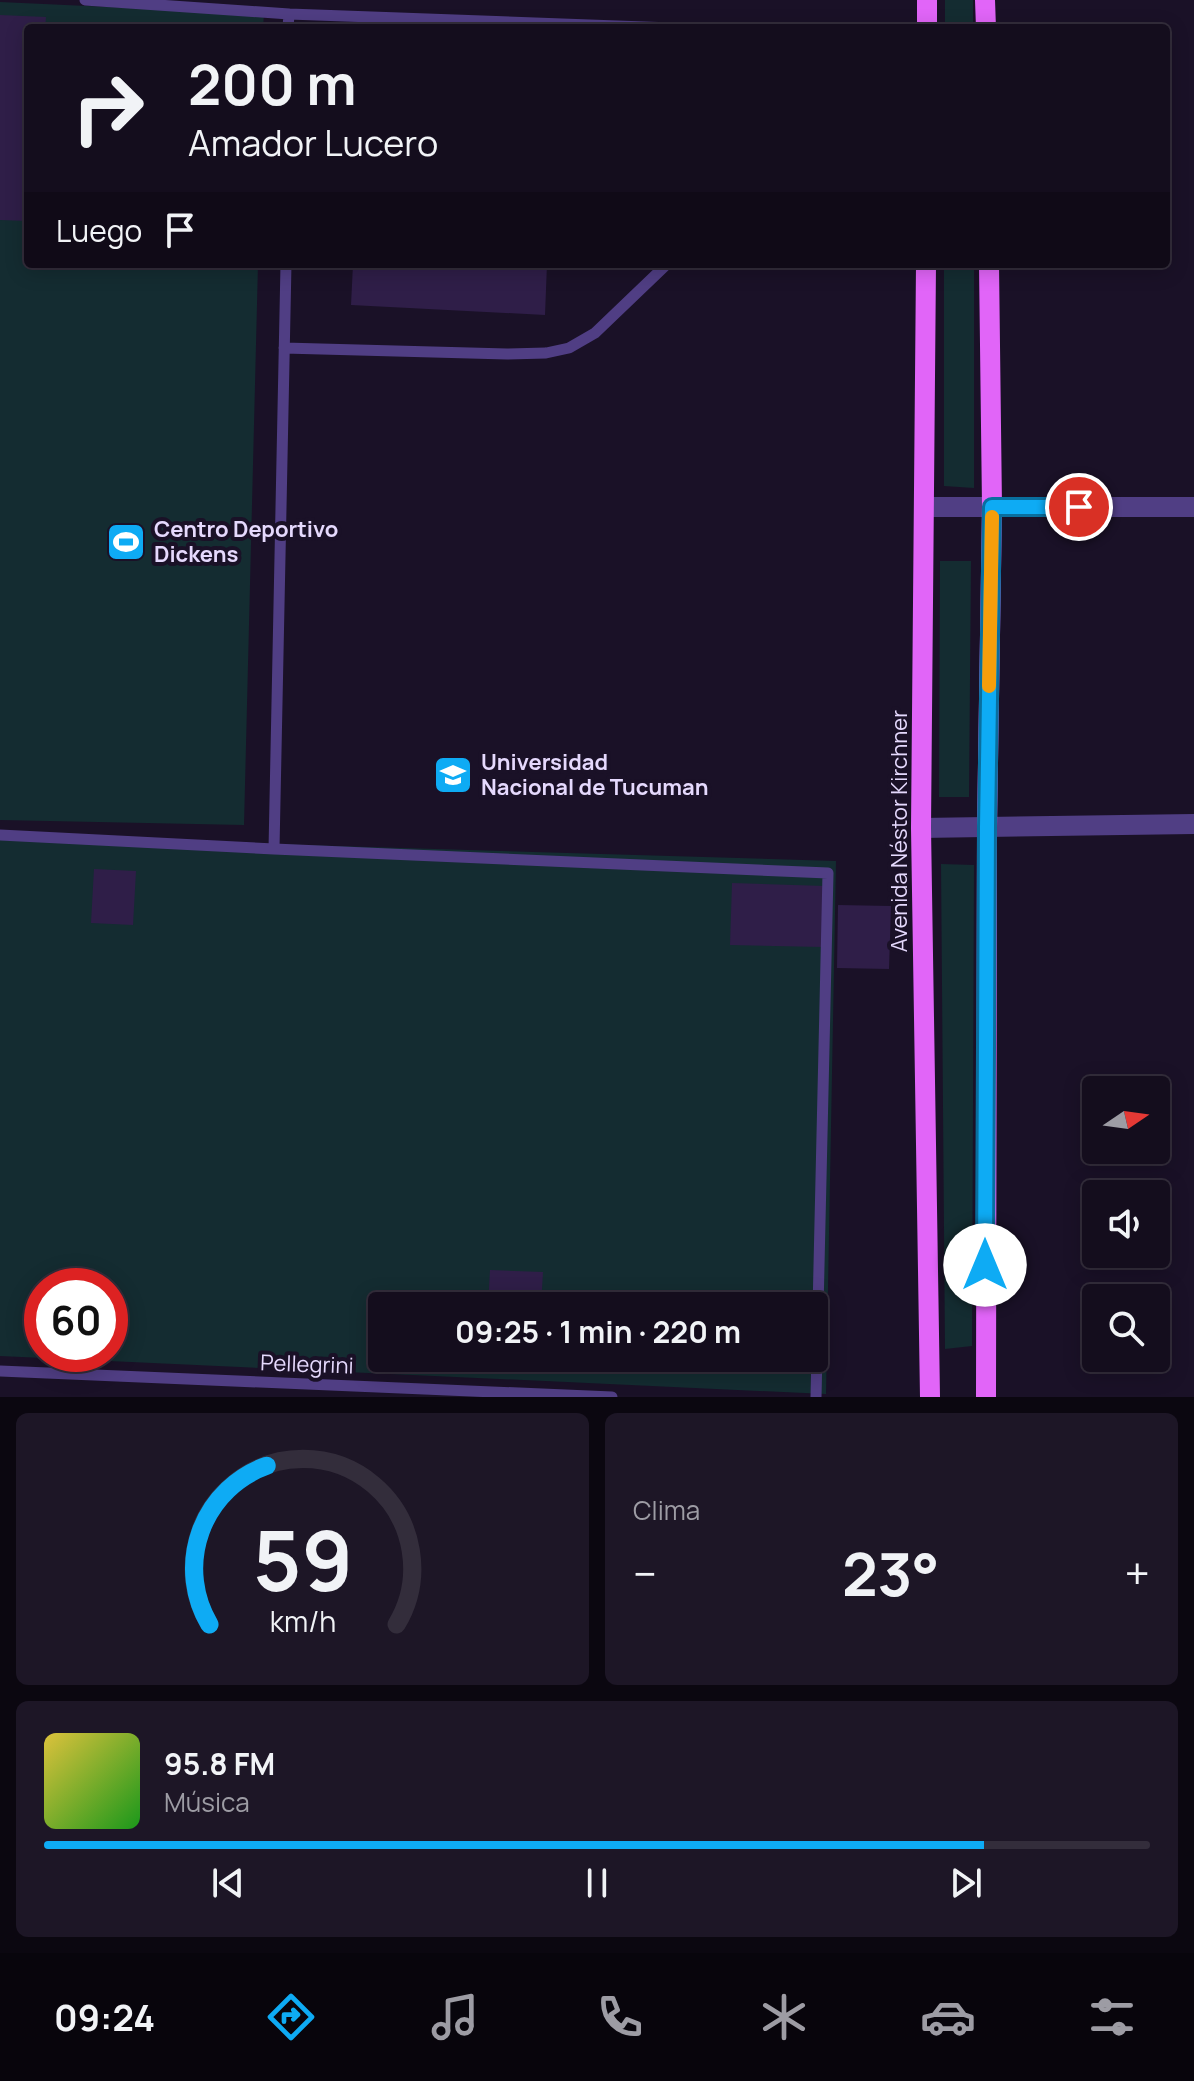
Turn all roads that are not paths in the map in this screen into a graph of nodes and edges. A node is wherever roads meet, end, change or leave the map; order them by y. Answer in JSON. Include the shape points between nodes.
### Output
{"nodes":[{"id":1,"x":85,"y":0,"type":"edge"},
{"id":2,"x":927,"y":0,"type":"edge"},
{"id":3,"x":985,"y":0,"type":"edge"},
{"id":4,"x":289,"y":14,"type":"junction"},
{"id":5,"x":288,"y":24,"type":"edge"},
{"id":6,"x":563,"y":24,"type":"edge"},
{"id":7,"x":927,"y":24,"type":"edge"},
{"id":8,"x":986,"y":24,"type":"edge"},
{"id":9,"x":286,"y":268,"type":"edge"},
{"id":10,"x":663,"y":268,"type":"edge"},
{"id":11,"x":926,"y":268,"type":"edge"},
{"id":12,"x":989,"y":268,"type":"edge"},
{"id":13,"x":284,"y":348,"type":"junction"},
{"id":14,"x":924,"y":507,"type":"junction"},
{"id":15,"x":992,"y":507,"type":"junction"},
{"id":16,"x":1194,"y":507,"type":"edge"},
{"id":17,"x":1194,"y":824,"type":"edge"},
{"id":18,"x":987,"y":827,"type":"junction"},
{"id":19,"x":921,"y":828,"type":"junction"},
{"id":20,"x":0,"y":835,"type":"edge"},
{"id":21,"x":274,"y":849,"type":"junction"},
{"id":22,"x":0,"y":1371,"type":"edge"},
{"id":23,"x":612,"y":1397,"type":"edge"},
{"id":24,"x":816,"y":1397,"type":"edge"},
{"id":25,"x":930,"y":1397,"type":"edge"},
{"id":26,"x":986,"y":1397,"type":"edge"}],
"edges":[{"from":1,"to":4,"type":"lane"},
{"from":2,"to":7,"type":"main road"},
{"from":3,"to":8,"type":"main road"},
{"from":4,"to":5,"type":"lane"},
{"from":4,"to":6,"type":"lane"},
{"from":9,"to":13,"type":"lane"},
{"from":10,"to":13,"type":"lane","via":[[595,333],[569,348],[546,353]]},
{"from":11,"to":14,"type":"main road","name":"Avenida Néstor Kirchner"},
{"from":12,"to":15,"type":"main road"},
{"from":13,"to":21,"type":"lane"},
{"from":14,"to":15,"type":"street"},
{"from":14,"to":19,"type":"main road","name":"Avenida Néstor Kirchner"},
{"from":15,"to":16,"type":"street"},
{"from":15,"to":18,"type":"main road"},
{"from":17,"to":18,"type":"street"},
{"from":18,"to":19,"type":"street"},
{"from":18,"to":26,"type":"main road"},
{"from":19,"to":25,"type":"main road","name":"Avenida Néstor Kirchner"},
{"from":20,"to":21,"type":"lane"},
{"from":21,"to":24,"type":"lane","via":[[828,873]]},
{"from":22,"to":23,"type":"lane","name":"Pellegrini"}]}
